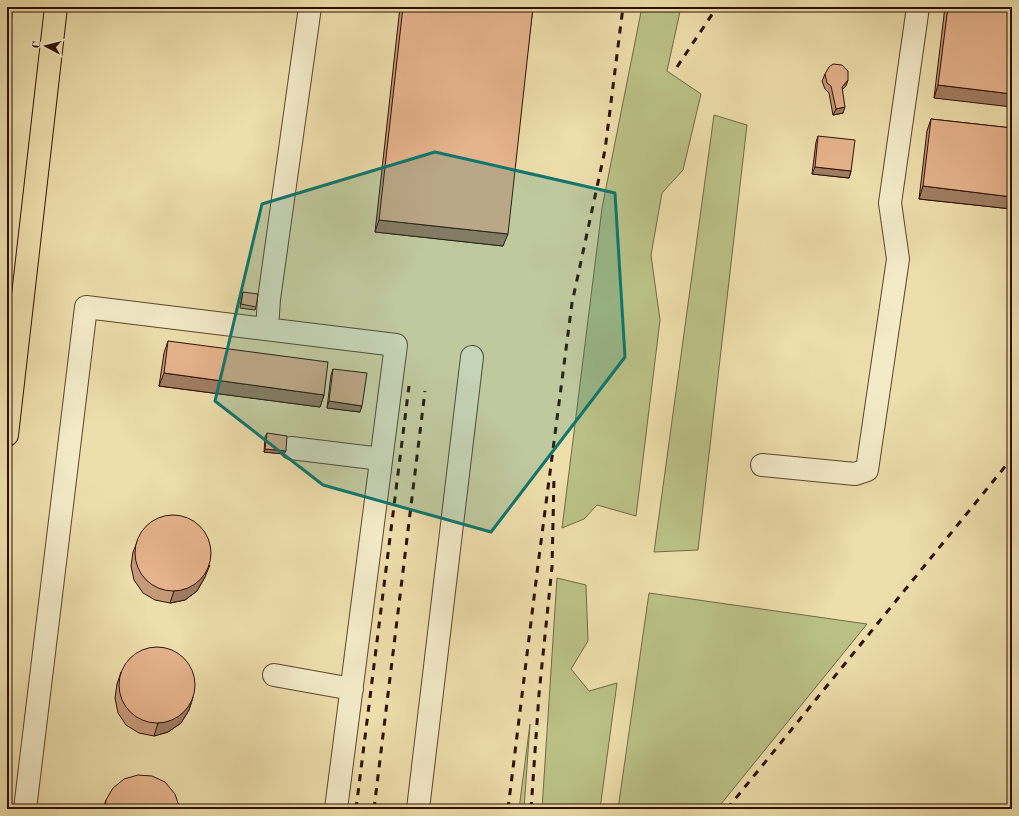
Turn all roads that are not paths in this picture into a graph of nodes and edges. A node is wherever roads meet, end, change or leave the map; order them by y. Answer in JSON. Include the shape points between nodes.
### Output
{"nodes":[{"id":1,"x":56,"y":7,"type":"edge"},
{"id":2,"x":310,"y":7,"type":"edge"},
{"id":3,"x":918,"y":7,"type":"edge"},
{"id":4,"x":267,"y":330,"type":"junction"},
{"id":5,"x":472,"y":357,"type":"dead end"},
{"id":6,"x":7,"y":435,"type":"edge"},
{"id":7,"x":291,"y":448,"type":"dead end"},
{"id":8,"x":381,"y":459,"type":"junction"},
{"id":9,"x":762,"y":465,"type":"dead end"},
{"id":10,"x":274,"y":675,"type":"dead end"},
{"id":11,"x":352,"y":689,"type":"junction"},
{"id":12,"x":25,"y":809,"type":"edge"},
{"id":13,"x":336,"y":809,"type":"edge"},
{"id":14,"x":418,"y":809,"type":"edge"}],
"edges":[{"from":1,"to":6,"type":"main road"},
{"from":2,"to":4,"type":"street","via":[[269,299]]},
{"from":3,"to":9,"type":"street","via":[[890,203],[898,259],[866,470],[855,474]]},
{"from":4,"to":8,"type":"street","via":[[396,345]]},
{"from":4,"to":12,"type":"street","via":[[86,307]]},
{"from":5,"to":14,"type":"street"},
{"from":7,"to":8,"type":"street"},
{"from":8,"to":11,"type":"street"},
{"from":10,"to":11,"type":"street"},
{"from":11,"to":13,"type":"street"}]}
